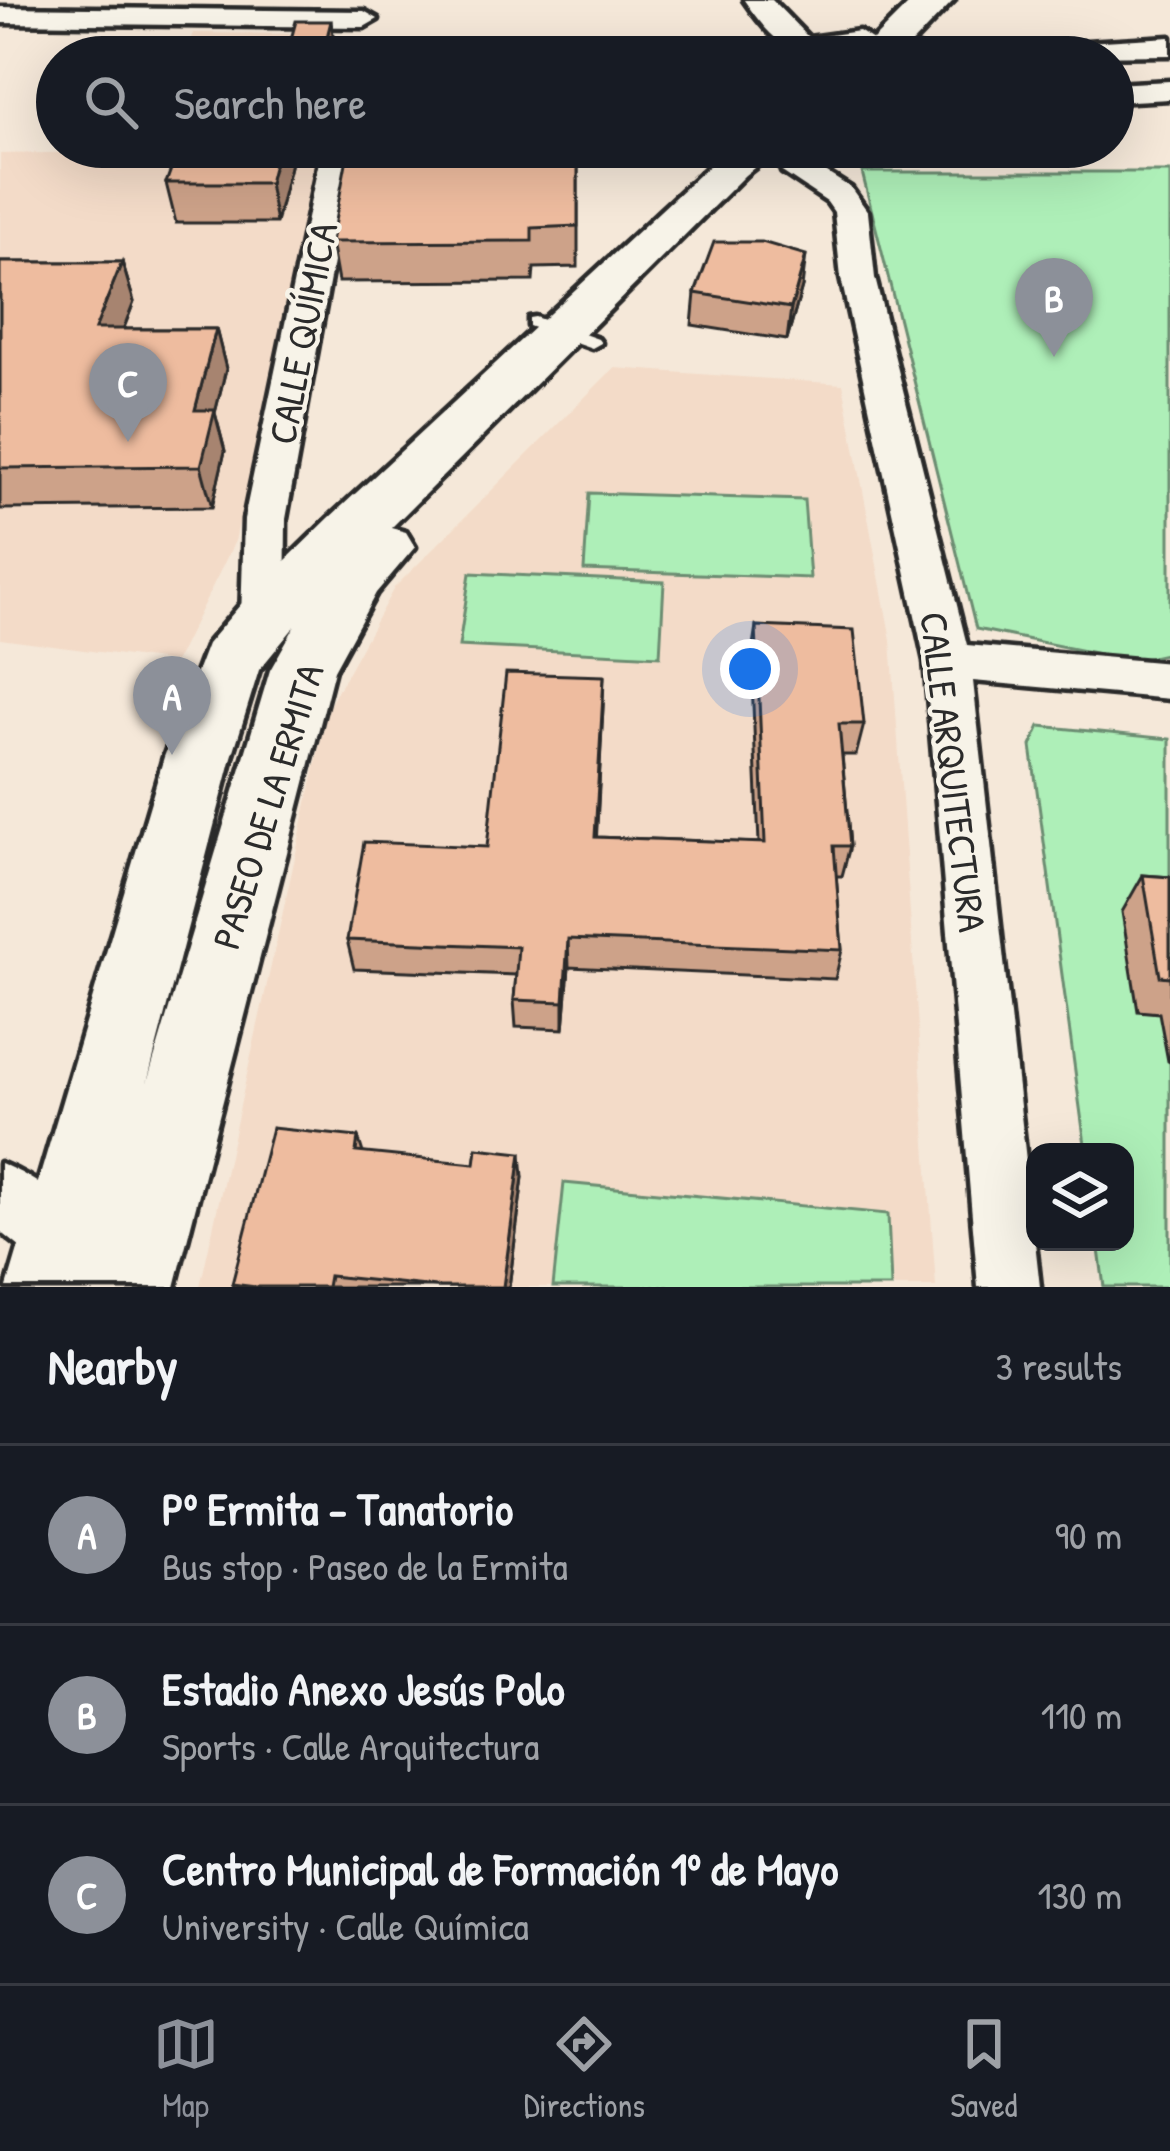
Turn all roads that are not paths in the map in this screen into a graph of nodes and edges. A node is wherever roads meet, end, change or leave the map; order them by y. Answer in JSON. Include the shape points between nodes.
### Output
{"nodes":[{"id":1,"x":758,"y":0,"type":"edge"},
{"id":2,"x":901,"y":0,"type":"edge"},
{"id":3,"x":934,"y":0,"type":"edge"},
{"id":4,"x":366,"y":9,"type":"edge"},
{"id":5,"x":0,"y":15,"type":"edge"},
{"id":6,"x":782,"y":36,"type":"edge"},
{"id":7,"x":884,"y":36,"type":"edge"},
{"id":8,"x":894,"y":36,"type":"edge"},
{"id":9,"x":1170,"y":46,"type":"edge"},
{"id":10,"x":1134,"y":48,"type":"edge"},
{"id":11,"x":1170,"y":89,"type":"edge"},
{"id":12,"x":1134,"y":92,"type":"edge"},
{"id":13,"x":334,"y":168,"type":"edge"},
{"id":14,"x":727,"y":168,"type":"edge"},
{"id":15,"x":766,"y":168,"type":"edge"},
{"id":16,"x":798,"y":168,"type":"edge"},
{"id":17,"x":563,"y":332,"type":"junction"},
{"id":18,"x":265,"y":519,"type":"junction"},
{"id":19,"x":350,"y":533,"type":"junction"},
{"id":20,"x":263,"y":620,"type":"junction"},
{"id":21,"x":948,"y":662,"type":"junction"},
{"id":22,"x":1170,"y":681,"type":"edge"},
{"id":23,"x":0,"y":1193,"type":"edge"},
{"id":24,"x":57,"y":1265,"type":"edge"},
{"id":25,"x":130,"y":1287,"type":"edge"},
{"id":26,"x":1009,"y":1287,"type":"edge"}],
"edges":[{"from":1,"to":6,"type":"street"},
{"from":2,"to":7,"type":"main road"},
{"from":3,"to":8,"type":"main road"},
{"from":4,"to":5,"type":"street"},
{"from":9,"to":10,"type":"street"},
{"from":11,"to":12,"type":"street"},
{"from":13,"to":18,"type":"street","name":"CALLE QUÍMICA"},
{"from":14,"to":17,"type":"main road","name":"PASEO DE LA ERMITA"},
{"from":15,"to":17,"type":"main road","name":"PASEO DE LA ERMITA"},
{"from":16,"to":21,"type":"street","name":"CALLE ARQUITECTURA","via":[[850,212],[858,278]]},
{"from":17,"to":19,"type":"main road","name":"PASEO DE LA ERMITA"},
{"from":17,"to":25,"type":"main road","name":"PASEO DE LA ERMITA","via":[[354,578],[302,670]]},
{"from":18,"to":19,"type":"street","via":[[287,542],[312,545]]},
{"from":18,"to":20,"type":"street","name":"CALLE QUÍMICA"},
{"from":19,"to":20,"type":"main road","name":"PASEO DE LA ERMITA"},
{"from":20,"to":24,"type":"main road","name":"PASEO DE LA ERMITA","via":[[223,677]]},
{"from":21,"to":22,"type":"street"},
{"from":21,"to":26,"type":"street","name":"CALLE ARQUITECTURA"},
{"from":23,"to":24,"type":"street","name":"PASEO DE LA ERMITA"}]}
